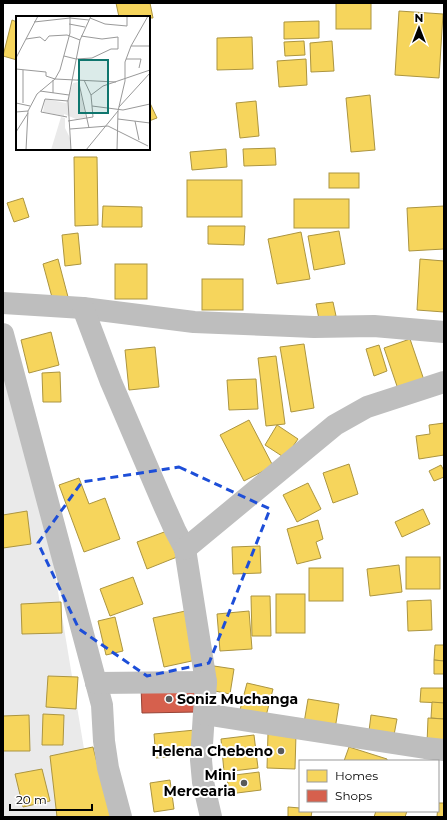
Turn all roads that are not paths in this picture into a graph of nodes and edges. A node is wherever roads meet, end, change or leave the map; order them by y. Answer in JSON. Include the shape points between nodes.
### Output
{"nodes":[{"id":1,"x":3,"y":303,"type":"edge"},
{"id":2,"x":83,"y":308,"type":"junction"},
{"id":3,"x":444,"y":332,"type":"edge"},
{"id":4,"x":3,"y":334,"type":"edge"},
{"id":5,"x":444,"y":382,"type":"edge"},
{"id":6,"x":185,"y":549,"type":"junction"},
{"id":7,"x":206,"y":682,"type":"junction"},
{"id":8,"x":96,"y":683,"type":"junction"},
{"id":9,"x":204,"y":714,"type":"junction"},
{"id":10,"x":444,"y":750,"type":"edge"},
{"id":11,"x":121,"y":817,"type":"edge"},
{"id":12,"x":211,"y":817,"type":"edge"}],
"edges":[{"from":1,"to":2,"type":"street"},
{"from":2,"to":3,"type":"street","via":[[194,322],[314,327],[374,326]]},
{"from":2,"to":6,"type":"street","via":[[110,382]]},
{"from":4,"to":8,"type":"street"},
{"from":5,"to":6,"type":"street","via":[[368,407],[335,425]]},
{"from":6,"to":7,"type":"street"},
{"from":7,"to":8,"type":"street"},
{"from":7,"to":9,"type":"street"},
{"from":8,"to":11,"type":"street","via":[[102,705],[108,768]]},
{"from":9,"to":10,"type":"street"},
{"from":9,"to":12,"type":"street","via":[[201,760]]}]}
